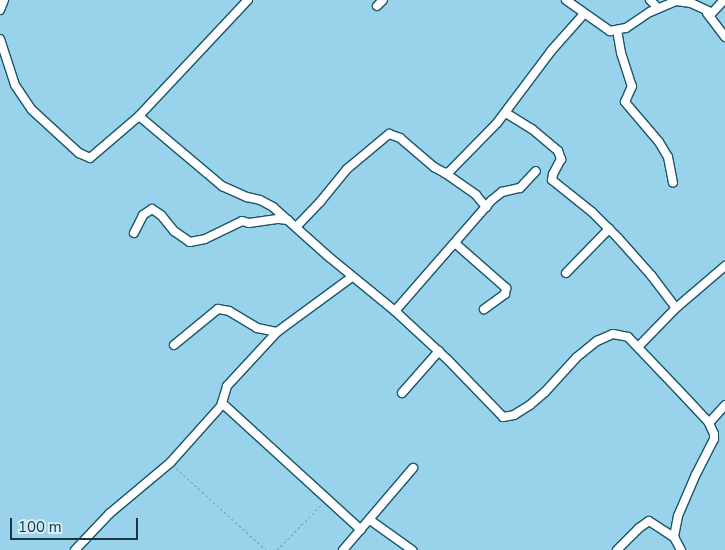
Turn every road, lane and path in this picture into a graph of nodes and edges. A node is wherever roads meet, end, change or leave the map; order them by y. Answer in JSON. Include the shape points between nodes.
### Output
{"nodes":[{"id":1,"x":4,"y":0,"type":"edge"},
{"id":2,"x":248,"y":0,"type":"edge"},
{"id":3,"x":566,"y":0,"type":"edge"},
{"id":4,"x":650,"y":0,"type":"edge"},
{"id":5,"x":724,"y":0,"type":"edge"},
{"id":6,"x":658,"y":8,"type":"junction"},
{"id":7,"x":0,"y":10,"type":"edge"},
{"id":8,"x":707,"y":13,"type":"junction"},
{"id":9,"x":583,"y":15,"type":"junction"},
{"id":10,"x":617,"y":30,"type":"junction"},
{"id":11,"x":725,"y":37,"type":"edge"},
{"id":12,"x":0,"y":39,"type":"edge"},
{"id":13,"x":506,"y":113,"type":"junction"},
{"id":14,"x":139,"y":116,"type":"junction"},
{"id":15,"x":536,"y":171,"type":"dead end"},
{"id":16,"x":446,"y":173,"type":"junction"},
{"id":17,"x":672,"y":183,"type":"dead end"},
{"id":18,"x":486,"y":207,"type":"junction"},
{"id":19,"x":290,"y":221,"type":"junction"},
{"id":20,"x":296,"y":227,"type":"junction"},
{"id":21,"x":609,"y":229,"type":"junction"},
{"id":22,"x":134,"y":232,"type":"dead end"},
{"id":23,"x":456,"y":244,"type":"junction"},
{"id":24,"x":725,"y":266,"type":"edge"},
{"id":25,"x":566,"y":273,"type":"dead end"},
{"id":26,"x":352,"y":277,"type":"junction"},
{"id":27,"x":676,"y":308,"type":"junction"},
{"id":28,"x":484,"y":309,"type":"dead end"},
{"id":29,"x":395,"y":311,"type":"junction"},
{"id":30,"x":277,"y":332,"type":"junction"},
{"id":31,"x":174,"y":345,"type":"dead end"},
{"id":32,"x":639,"y":346,"type":"junction"},
{"id":33,"x":439,"y":351,"type":"junction"},
{"id":34,"x":402,"y":393,"type":"dead end"},
{"id":35,"x":222,"y":403,"type":"junction"},
{"id":36,"x":725,"y":405,"type":"edge"},
{"id":37,"x":709,"y":423,"type":"junction"},
{"id":38,"x":170,"y":463,"type":"junction"},
{"id":39,"x":412,"y":468,"type":"dead end"},
{"id":40,"x":327,"y":499,"type":"junction"},
{"id":41,"x":370,"y":520,"type":"junction"},
{"id":42,"x":361,"y":530,"type":"junction"},
{"id":43,"x":674,"y":537,"type":"junction"},
{"id":44,"x":75,"y":550,"type":"edge"},
{"id":45,"x":266,"y":550,"type":"edge"},
{"id":46,"x":277,"y":550,"type":"edge"},
{"id":47,"x":343,"y":550,"type":"edge"},
{"id":48,"x":412,"y":550,"type":"edge"},
{"id":49,"x":617,"y":550,"type":"edge"},
{"id":50,"x":681,"y":550,"type":"edge"}],
"edges":[{"from":1,"to":7,"type":"street"},
{"from":2,"to":14,"type":"street"},
{"from":3,"to":9,"type":"street"},
{"from":4,"to":6,"type":"street"},
{"from":5,"to":8,"type":"street","via":[[715,12]]},
{"from":6,"to":8,"type":"street","via":[[685,2]]},
{"from":6,"to":10,"type":"street"},
{"from":8,"to":11,"type":"street"},
{"from":9,"to":10,"type":"street","via":[[610,32]]},
{"from":9,"to":13,"type":"street","via":[[551,51]]},
{"from":10,"to":17,"type":"street","via":[[632,86],[625,102],[668,157]]},
{"from":12,"to":14,"type":"street","via":[[15,85],[32,110],[85,157],[90,158]]},
{"from":13,"to":16,"type":"street"},
{"from":13,"to":21,"type":"street","via":[[558,151],[561,159],[552,180]]},
{"from":14,"to":19,"type":"street","via":[[222,186],[267,202]]},
{"from":15,"to":18,"type":"street","via":[[520,188],[502,192]]},
{"from":16,"to":18,"type":"street","via":[[476,195]]},
{"from":16,"to":20,"type":"street","via":[[421,158],[400,138],[389,134],[347,169]]},
{"from":18,"to":23,"type":"street"},
{"from":19,"to":20,"type":"street"},
{"from":19,"to":22,"type":"street","via":[[242,221],[205,239],[190,242],[152,209],[143,215]]},
{"from":20,"to":26,"type":"street"},
{"from":21,"to":25,"type":"street"},
{"from":21,"to":27,"type":"street"},
{"from":23,"to":28,"type":"street","via":[[506,288],[504,294]]},
{"from":23,"to":29,"type":"street"},
{"from":24,"to":27,"type":"street"},
{"from":26,"to":29,"type":"street"},
{"from":26,"to":30,"type":"street"},
{"from":27,"to":32,"type":"street"},
{"from":29,"to":33,"type":"street"},
{"from":30,"to":31,"type":"street","via":[[257,328],[229,311],[218,309]]},
{"from":30,"to":35,"type":"street","via":[[227,386]]},
{"from":32,"to":33,"type":"street","via":[[620,334],[604,337],[577,357],[530,405],[514,415],[503,417]]},
{"from":32,"to":37,"type":"street"},
{"from":33,"to":34,"type":"street"},
{"from":35,"to":38,"type":"street"},
{"from":35,"to":40,"type":"street"},
{"from":36,"to":37,"type":"street"},
{"from":37,"to":43,"type":"street","via":[[714,439],[687,493]]},
{"from":38,"to":44,"type":"street","via":[[109,514]]},
{"from":38,"to":45,"type":"path"},
{"from":39,"to":41,"type":"street"},
{"from":40,"to":42,"type":"street"},
{"from":40,"to":46,"type":"path"},
{"from":41,"to":42,"type":"street"},
{"from":41,"to":48,"type":"street"},
{"from":42,"to":47,"type":"street"},
{"from":43,"to":49,"type":"street","via":[[649,521]]},
{"from":43,"to":50,"type":"street"}]}
